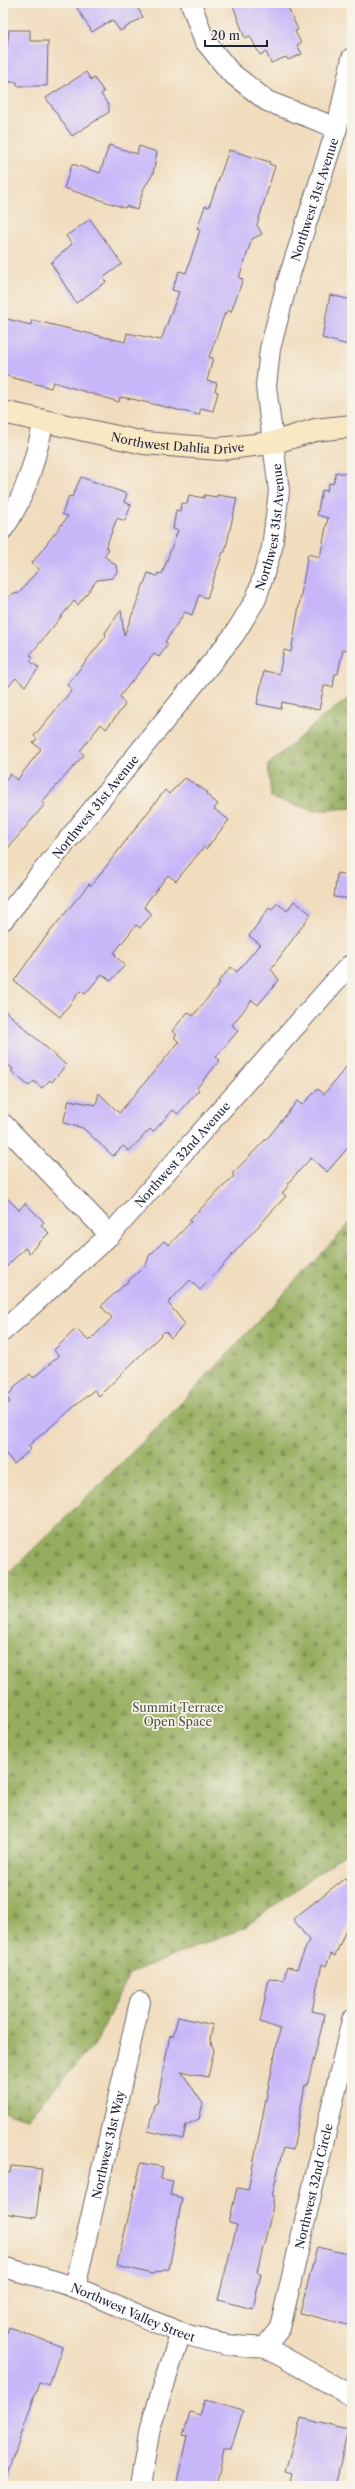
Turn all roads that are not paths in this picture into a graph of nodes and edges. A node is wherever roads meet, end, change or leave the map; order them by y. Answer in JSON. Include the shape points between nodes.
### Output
{"nodes":[{"id":1,"x":191,"y":3,"type":"edge"},
{"id":2,"x":352,"y":58,"type":"edge"},
{"id":3,"x":337,"y":128,"type":"junction"},
{"id":4,"x":3,"y":412,"type":"edge"},
{"id":5,"x":44,"y":421,"type":"junction"},
{"id":6,"x":352,"y":426,"type":"edge"},
{"id":7,"x":272,"y":443,"type":"junction"},
{"id":8,"x":3,"y":529,"type":"edge"},
{"id":9,"x":3,"y":920,"type":"edge"},
{"id":10,"x":349,"y":966,"type":"dead end"},
{"id":11,"x":3,"y":1124,"type":"edge"},
{"id":12,"x":110,"y":1235,"type":"junction"},
{"id":13,"x":3,"y":1331,"type":"edge"},
{"id":14,"x":140,"y":2002,"type":"dead end"},
{"id":15,"x":352,"y":2020,"type":"edge"},
{"id":16,"x":3,"y":2267,"type":"edge"},
{"id":17,"x":75,"y":2288,"type":"junction"},
{"id":18,"x":181,"y":2332,"type":"junction"},
{"id":19,"x":265,"y":2347,"type":"junction"},
{"id":20,"x":352,"y":2396,"type":"edge"},
{"id":21,"x":140,"y":2486,"type":"edge"}],
"edges":[{"from":1,"to":3,"type":"street","via":[[204,40],[230,72],[266,101]]},
{"from":2,"to":3,"type":"street","name":"Northwest 31st Avenue"},
{"from":3,"to":7,"type":"street","name":"Northwest 31st Avenue","via":[[287,283],[270,349],[266,386]]},
{"from":4,"to":5,"type":"street","name":"Northwest Dahlia Drive"},
{"from":5,"to":7,"type":"street","name":"Northwest Dahlia Drive","via":[[144,444],[219,449]]},
{"from":5,"to":8,"type":"street","via":[[31,473],[11,518]]},
{"from":6,"to":7,"type":"street","name":"Northwest Dahlia Drive","via":[[316,430]]},
{"from":7,"to":9,"type":"street","name":"Northwest 31st Avenue","via":[[279,491],[272,548],[256,599],[234,635]]},
{"from":10,"to":12,"type":"street","name":"Northwest 32nd Avenue"},
{"from":11,"to":12,"type":"street"},
{"from":12,"to":13,"type":"street","name":"Northwest 32nd Avenue"},
{"from":14,"to":17,"type":"street","name":"Northwest 31st Way"},
{"from":15,"to":19,"type":"street","name":"Northwest 32nd Circle","via":[[280,2328]]},
{"from":16,"to":17,"type":"street","name":"Northwest Valley Street"},
{"from":17,"to":18,"type":"street","name":"Northwest Valley Street"},
{"from":18,"to":19,"type":"street","name":"Northwest Valley Street","via":[[242,2349]]},
{"from":18,"to":21,"type":"street","via":[[150,2428]]},
{"from":19,"to":20,"type":"street"}]}
